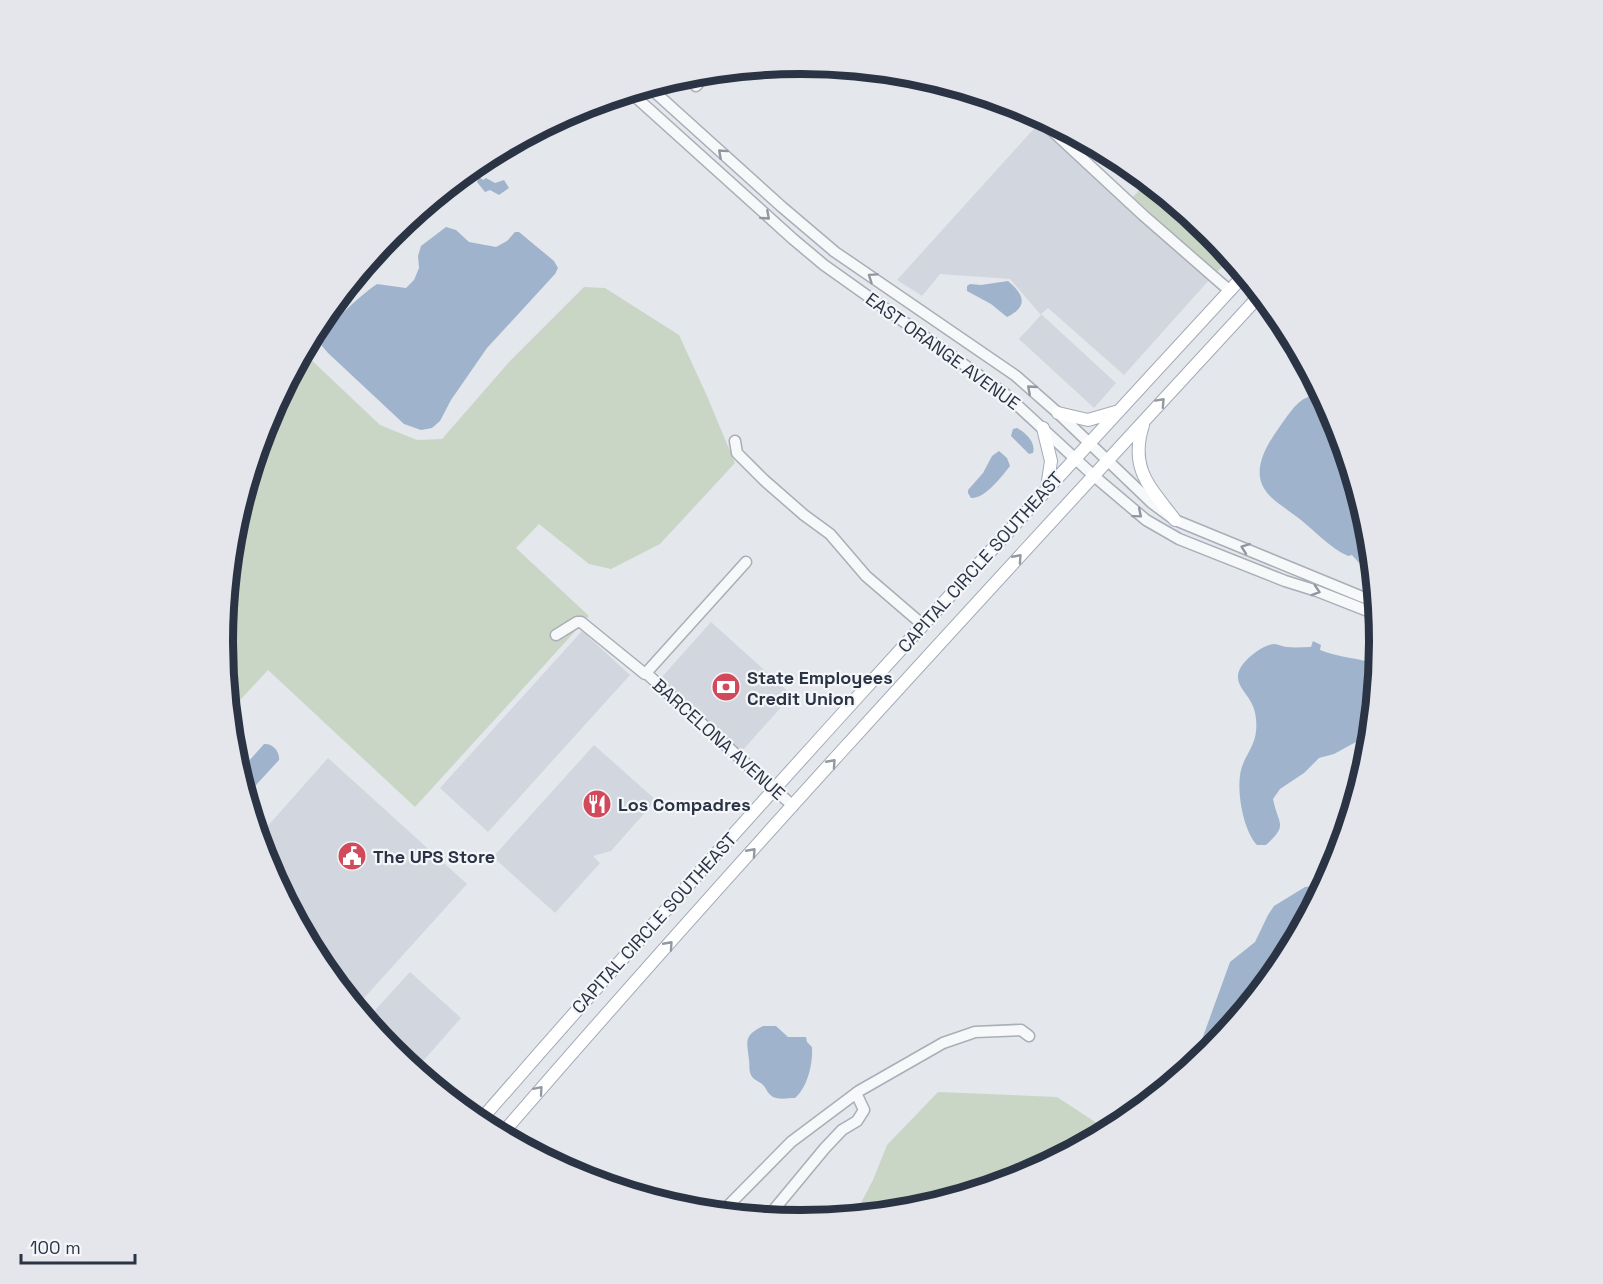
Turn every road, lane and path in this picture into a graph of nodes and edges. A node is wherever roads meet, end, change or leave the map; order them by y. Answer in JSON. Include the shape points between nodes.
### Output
{"nodes":[{"id":1,"x":699,"y":83,"type":"edge"},
{"id":2,"x":696,"y":86,"type":"dead end"},
{"id":3,"x":655,"y":93,"type":"edge"},
{"id":4,"x":637,"y":98,"type":"edge"},
{"id":5,"x":1054,"y":133,"type":"edge"},
{"id":6,"x":1240,"y":280,"type":"edge"},
{"id":7,"x":1230,"y":291,"type":"junction"},
{"id":8,"x":1256,"y":300,"type":"edge"},
{"id":9,"x":1120,"y":410,"type":"junction"},
{"id":10,"x":1058,"y":413,"type":"junction"},
{"id":11,"x":1145,"y":420,"type":"junction"},
{"id":12,"x":1043,"y":428,"type":"junction"},
{"id":13,"x":735,"y":441,"type":"dead end"},
{"id":14,"x":1090,"y":443,"type":"junction"},
{"id":15,"x":1074,"y":458,"type":"junction"},
{"id":16,"x":1107,"y":460,"type":"junction"},
{"id":17,"x":1094,"y":476,"type":"junction"},
{"id":18,"x":1047,"y":488,"type":"junction"},
{"id":19,"x":1175,"y":520,"type":"junction"},
{"id":20,"x":746,"y":562,"type":"dead end"},
{"id":21,"x":1368,"y":599,"type":"edge"},
{"id":22,"x":1369,"y":612,"type":"edge"},
{"id":23,"x":923,"y":625,"type":"junction"},
{"id":24,"x":556,"y":635,"type":"dead end"},
{"id":25,"x":645,"y":673,"type":"junction"},
{"id":26,"x":774,"y":790,"type":"junction"},
{"id":27,"x":793,"y":806,"type":"junction"},
{"id":28,"x":1029,"y":1036,"type":"dead end"},
{"id":29,"x":856,"y":1093,"type":"junction"},
{"id":30,"x":485,"y":1114,"type":"edge"},
{"id":31,"x":507,"y":1128,"type":"edge"},
{"id":32,"x":728,"y":1206,"type":"edge"},
{"id":33,"x":774,"y":1209,"type":"edge"}],
"edges":[{"from":1,"to":2,"type":"street"},
{"from":10,"to":3,"type":"street","name":"EAST ORANGE AVENUE","one_way":true,"via":[[992,358],[835,252]]},
{"from":4,"to":12,"type":"street","name":"EAST ORANGE AVENUE","one_way":true,"via":[[824,265],[1004,393]]},
{"from":5,"to":7,"type":"street"},
{"from":6,"to":7,"type":"main road","name":"CAPITAL CIRCLE SOUTHEAST"},
{"from":7,"to":9,"type":"main road","name":"CAPITAL CIRCLE SOUTHEAST"},
{"from":11,"to":8,"type":"main road","name":"CAPITAL CIRCLE SOUTHEAST","one_way":true},
{"from":9,"to":10,"type":"main road","via":[[1088,420]]},
{"from":9,"to":14,"type":"main road","name":"CAPITAL CIRCLE SOUTHEAST"},
{"from":10,"to":14,"type":"street","name":"EAST ORANGE AVENUE"},
{"from":11,"to":16,"type":"main road","name":"CAPITAL CIRCLE SOUTHEAST"},
{"from":11,"to":19,"type":"main road","via":[[1138,462],[1148,485]]},
{"from":12,"to":15,"type":"street","name":"EAST ORANGE AVENUE"},
{"from":12,"to":18,"type":"main road","via":[[1051,461]]},
{"from":13,"to":23,"type":"street","via":[[737,453],[764,480],[830,534],[866,576]]},
{"from":14,"to":15,"type":"main road","name":"CAPITAL CIRCLE SOUTHEAST"},
{"from":14,"to":16,"type":"street","name":"EAST ORANGE AVENUE"},
{"from":15,"to":17,"type":"street","name":"EAST ORANGE AVENUE"},
{"from":15,"to":18,"type":"main road","name":"CAPITAL CIRCLE SOUTHEAST"},
{"from":16,"to":17,"type":"main road","name":"CAPITAL CIRCLE SOUTHEAST"},
{"from":16,"to":19,"type":"street","name":"EAST ORANGE AVENUE"},
{"from":17,"to":22,"type":"street","name":"EAST ORANGE AVENUE","one_way":true,"via":[[1146,520],[1179,539]]},
{"from":27,"to":17,"type":"main road","name":"CAPITAL CIRCLE SOUTHEAST","one_way":true},
{"from":18,"to":23,"type":"main road","name":"CAPITAL CIRCLE SOUTHEAST"},
{"from":21,"to":19,"type":"street","name":"EAST ORANGE AVENUE","one_way":true},
{"from":20,"to":25,"type":"street"},
{"from":23,"to":26,"type":"main road","name":"CAPITAL CIRCLE SOUTHEAST"},
{"from":24,"to":25,"type":"street","name":"BARCELONA AVENUE","via":[[581,622]]},
{"from":25,"to":26,"type":"street","name":"BARCELONA AVENUE"},
{"from":26,"to":27,"type":"street","name":"BARCELONA AVENUE"},
{"from":26,"to":30,"type":"main road","name":"CAPITAL CIRCLE SOUTHEAST"},
{"from":31,"to":27,"type":"main road","name":"CAPITAL CIRCLE SOUTHEAST","one_way":true},
{"from":28,"to":29,"type":"street","via":[[1021,1030],[975,1032],[943,1043]]},
{"from":29,"to":32,"type":"street","via":[[791,1142]]},
{"from":29,"to":33,"type":"street","via":[[864,1110],[862,1116],[835,1137]]}]}
